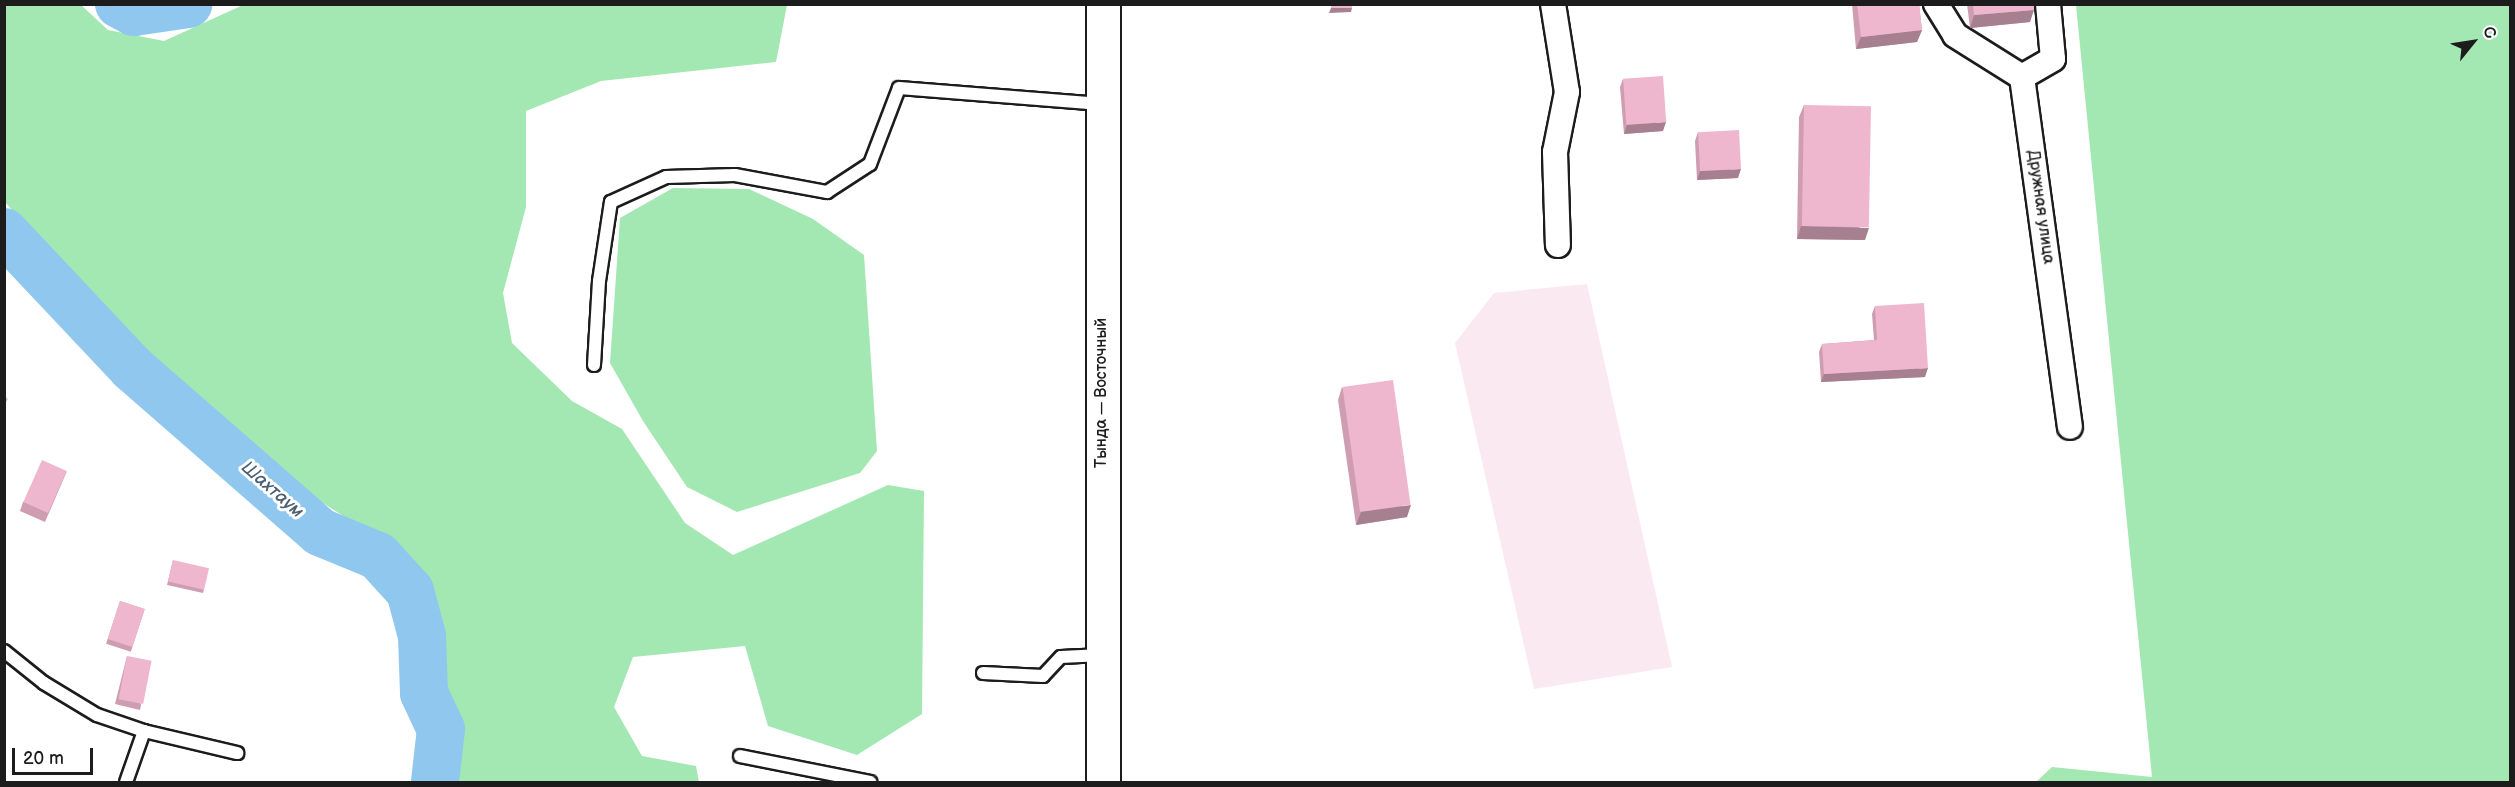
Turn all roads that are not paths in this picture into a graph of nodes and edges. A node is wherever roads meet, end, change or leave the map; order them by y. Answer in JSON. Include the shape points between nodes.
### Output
{"nodes":[{"id":1,"x":1102,"y":4,"type":"edge"},
{"id":2,"x":1552,"y":4,"type":"edge"},
{"id":3,"x":1936,"y":4,"type":"edge"},
{"id":4,"x":2048,"y":4,"type":"edge"},
{"id":5,"x":2022,"y":77,"type":"junction"},
{"id":6,"x":1101,"y":104,"type":"junction"},
{"id":7,"x":1558,"y":246,"type":"dead end"},
{"id":8,"x":594,"y":365,"type":"dead end"},
{"id":9,"x":2070,"y":427,"type":"dead end"},
{"id":10,"x":4,"y":651,"type":"edge"},
{"id":11,"x":1103,"y":655,"type":"junction"},
{"id":12,"x":983,"y":673,"type":"dead end"},
{"id":13,"x":144,"y":731,"type":"junction"},
{"id":14,"x":237,"y":753,"type":"dead end"},
{"id":15,"x":740,"y":756,"type":"dead end"},
{"id":16,"x":126,"y":783,"type":"edge"},
{"id":17,"x":870,"y":783,"type":"edge"},
{"id":18,"x":1103,"y":783,"type":"edge"}],
"edges":[{"from":1,"to":6,"type":"street","name":"Тында — Восточный"},
{"from":2,"to":7,"type":"street","via":[[1567,92],[1555,152]]},
{"from":3,"to":5,"type":"street","via":[[1955,35]]},
{"from":4,"to":5,"type":"street","via":[[2053,59]]},
{"from":5,"to":9,"type":"street","name":"Дружная улица"},
{"from":6,"to":8,"type":"lane","via":[[899,88],[870,164],[827,192],[735,175],[666,177],[611,202],[599,281]]},
{"from":6,"to":11,"type":"street","name":"Тында — Восточный"},
{"from":10,"to":13,"type":"lane","via":[[44,684],[97,715]]},
{"from":11,"to":12,"type":"lane","via":[[1061,657],[1043,676]]},
{"from":11,"to":18,"type":"street","name":"Тында — Восточный"},
{"from":13,"to":14,"type":"lane"},
{"from":13,"to":16,"type":"lane"},
{"from":15,"to":17,"type":"lane"}]}
